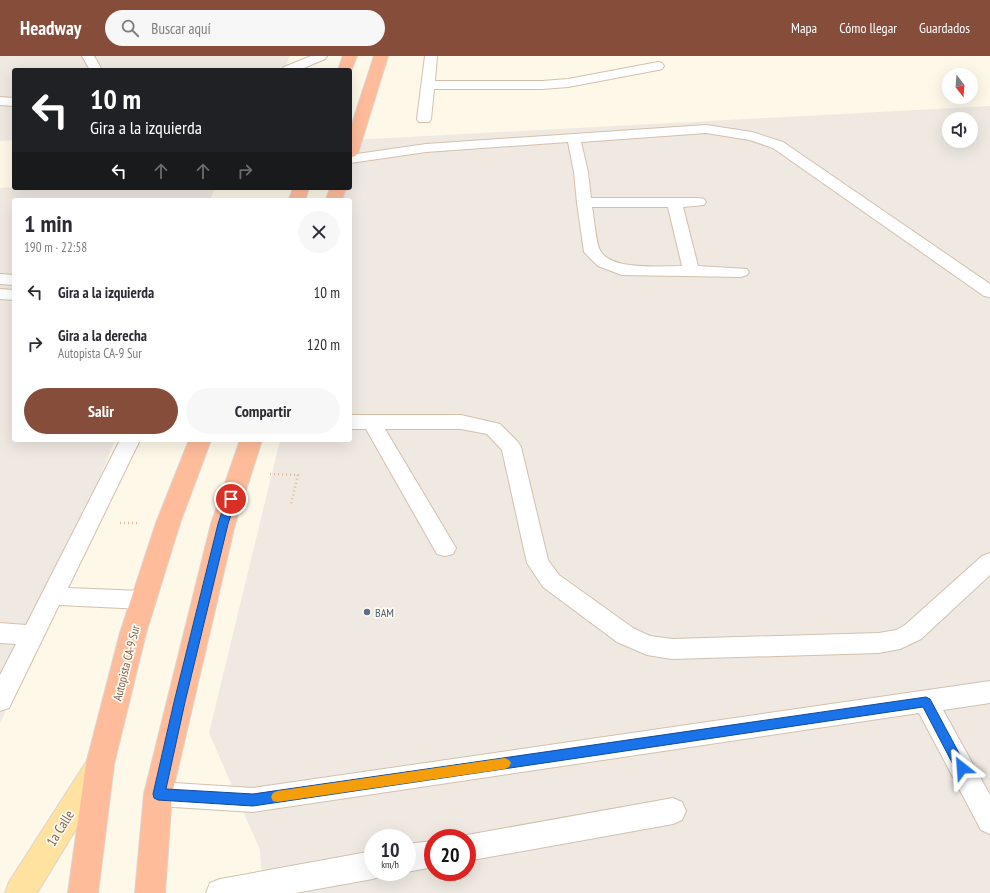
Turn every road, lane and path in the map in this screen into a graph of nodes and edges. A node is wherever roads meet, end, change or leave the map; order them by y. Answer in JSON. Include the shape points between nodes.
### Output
{"nodes":[{"id":1,"x":88,"y":56,"type":"edge"},
{"id":2,"x":321,"y":56,"type":"edge"},
{"id":3,"x":350,"y":56,"type":"edge"},
{"id":4,"x":381,"y":56,"type":"edge"},
{"id":5,"x":432,"y":56,"type":"edge"},
{"id":6,"x":658,"y":66,"type":"dead end"},
{"id":7,"x":95,"y":68,"type":"edge"},
{"id":8,"x":293,"y":68,"type":"edge"},
{"id":9,"x":346,"y":68,"type":"edge"},
{"id":10,"x":428,"y":85,"type":"junction"},
{"id":11,"x":0,"y":101,"type":"edge"},
{"id":12,"x":12,"y":102,"type":"edge"},
{"id":13,"x":424,"y":119,"type":"dead end"},
{"id":14,"x":574,"y":139,"type":"junction"},
{"id":15,"x":352,"y":147,"type":"edge"},
{"id":16,"x":352,"y":159,"type":"edge"},
{"id":17,"x":674,"y":202,"type":"junction"},
{"id":18,"x":699,"y":202,"type":"dead end"},
{"id":19,"x":584,"y":203,"type":"junction"},
{"id":20,"x":691,"y":272,"type":"junction"},
{"id":21,"x":741,"y":272,"type":"dead end"},
{"id":22,"x":0,"y":279,"type":"edge"},
{"id":23,"x":12,"y":280,"type":"edge"},
{"id":24,"x":990,"y":292,"type":"edge"},
{"id":25,"x":0,"y":294,"type":"edge"},
{"id":26,"x":12,"y":295,"type":"edge"},
{"id":27,"x":352,"y":422,"type":"edge"},
{"id":28,"x":372,"y":422,"type":"junction"},
{"id":29,"x":129,"y":442,"type":"edge"},
{"id":30,"x":199,"y":442,"type":"edge"},
{"id":31,"x":250,"y":442,"type":"edge"},
{"id":32,"x":298,"y":475,"type":"dead end"},
{"id":33,"x":291,"y":504,"type":"dead end"},
{"id":34,"x":445,"y":548,"type":"dead end"},
{"id":35,"x":990,"y":562,"type":"edge"},
{"id":36,"x":54,"y":596,"type":"junction"},
{"id":37,"x":143,"y":600,"type":"junction"},
{"id":38,"x":0,"y":633,"type":"edge"},
{"id":39,"x":32,"y":635,"type":"junction"},
{"id":40,"x":6,"y":673,"type":"edge"},
{"id":41,"x":990,"y":692,"type":"edge"},
{"id":42,"x":0,"y":700,"type":"edge"},
{"id":43,"x":926,"y":702,"type":"junction"},
{"id":44,"x":100,"y":764,"type":"junction"},
{"id":45,"x":158,"y":794,"type":"junction"},
{"id":46,"x":673,"y":810,"type":"dead end"},
{"id":47,"x":990,"y":821,"type":"edge"},
{"id":48,"x":476,"y":846,"type":"edge"},
{"id":49,"x":364,"y":866,"type":"edge"},
{"id":50,"x":276,"y":888,"type":"edge"},
{"id":51,"x":20,"y":893,"type":"edge"},
{"id":52,"x":83,"y":893,"type":"edge"},
{"id":53,"x":150,"y":893,"type":"edge"},
{"id":54,"x":220,"y":893,"type":"edge"}],
"edges":[{"from":1,"to":7,"type":"lane"},
{"from":2,"to":8,"type":"lane"},
{"from":3,"to":9,"type":"highway"},
{"from":4,"to":15,"type":"highway"},
{"from":5,"to":10,"type":"lane"},
{"from":6,"to":10,"type":"lane","via":[[568,83]]},
{"from":10,"to":13,"type":"lane"},
{"from":11,"to":12,"type":"lane"},
{"from":14,"to":16,"type":"lane","via":[[426,148]]},
{"from":14,"to":19,"type":"lane"},
{"from":14,"to":24,"type":"lane","via":[[706,129],[762,137],[778,145]]},
{"from":17,"to":18,"type":"lane"},
{"from":17,"to":19,"type":"lane"},
{"from":17,"to":20,"type":"lane"},
{"from":19,"to":20,"type":"lane","via":[[592,252],[604,263],[622,270]]},
{"from":20,"to":21,"type":"lane"},
{"from":22,"to":23,"type":"lane"},
{"from":25,"to":26,"type":"lane"},
{"from":27,"to":28,"type":"lane"},
{"from":28,"to":34,"type":"lane"},
{"from":28,"to":35,"type":"lane","via":[[461,422],[493,429],[512,447],[538,563],[551,581],[625,635],[647,646],[680,649],[879,643],[900,639],[913,632]]},
{"from":29,"to":36,"type":"lane"},
{"from":30,"to":37,"type":"highway","name":"Autopista CA-9 Sur","via":[[168,523]]},
{"from":31,"to":45,"type":"highway","via":[[223,524]]},
{"from":32,"to":33,"type":"path"},
{"from":36,"to":37,"type":"lane"},
{"from":36,"to":39,"type":"lane"},
{"from":37,"to":44,"type":"highway","name":"Autopista CA-9 Sur"},
{"from":38,"to":39,"type":"lane"},
{"from":39,"to":40,"type":"lane"},
{"from":40,"to":42,"type":"lane"},
{"from":41,"to":43,"type":"lane"},
{"from":43,"to":45,"type":"lane","via":[[253,800]]},
{"from":43,"to":47,"type":"lane"},
{"from":44,"to":51,"type":"main road","name":"1a Calle"},
{"from":44,"to":52,"type":"highway","name":"Autopista CA-9 Sur"},
{"from":45,"to":53,"type":"highway"},
{"from":46,"to":48,"type":"lane"},
{"from":49,"to":50,"type":"lane"},
{"from":50,"to":54,"type":"lane"}]}
